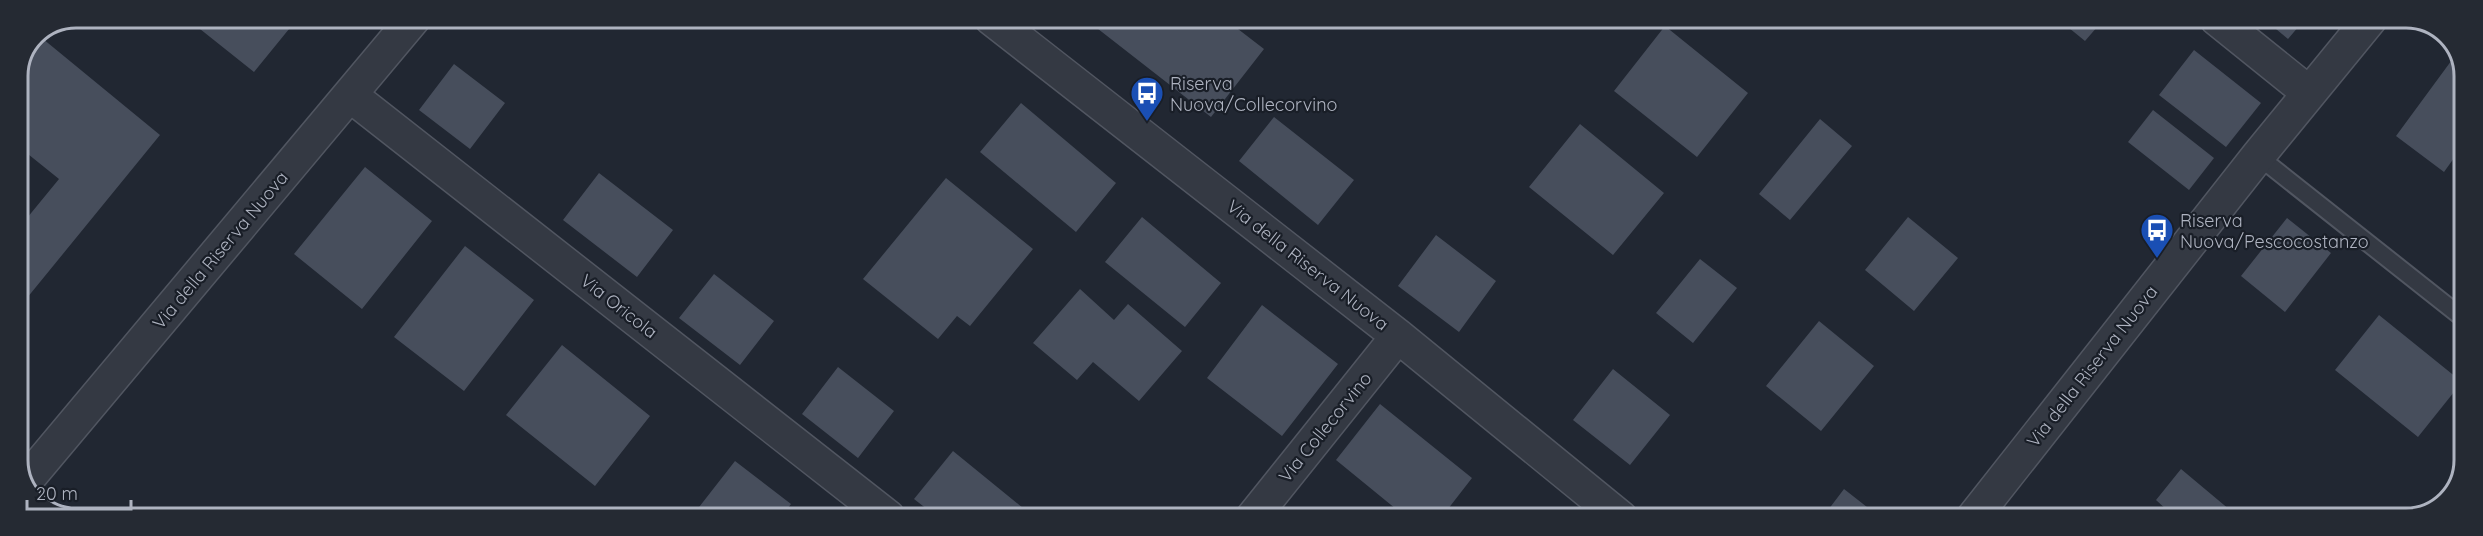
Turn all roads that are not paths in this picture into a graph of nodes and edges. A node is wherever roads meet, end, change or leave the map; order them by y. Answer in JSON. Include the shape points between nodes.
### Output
{"nodes":[{"id":1,"x":406,"y":28,"type":"edge"},
{"id":2,"x":1004,"y":28,"type":"edge"},
{"id":3,"x":2228,"y":28,"type":"edge"},
{"id":4,"x":2363,"y":28,"type":"edge"},
{"id":5,"x":2309,"y":93,"type":"junction"},
{"id":6,"x":350,"y":95,"type":"junction"},
{"id":7,"x":2258,"y":156,"type":"junction"},
{"id":8,"x":2454,"y":311,"type":"edge"},
{"id":9,"x":1398,"y":336,"type":"junction"},
{"id":10,"x":31,"y":475,"type":"edge"},
{"id":11,"x":877,"y":508,"type":"edge"},
{"id":12,"x":1261,"y":508,"type":"edge"},
{"id":13,"x":1609,"y":508,"type":"edge"},
{"id":14,"x":1981,"y":508,"type":"edge"}],
"edges":[{"from":1,"to":6,"type":"street","name":"Via della Riserva Nuova"},
{"from":2,"to":9,"type":"street","name":"Via della Riserva Nuova"},
{"from":3,"to":5,"type":"street"},
{"from":4,"to":5,"type":"street","name":"Via della Riserva Nuova"},
{"from":5,"to":7,"type":"street","name":"Via della Riserva Nuova"},
{"from":6,"to":10,"type":"street","name":"Via della Riserva Nuova"},
{"from":6,"to":11,"type":"street","name":"Via Oricola"},
{"from":7,"to":8,"type":"lane"},
{"from":7,"to":14,"type":"street","name":"Via della Riserva Nuova"},
{"from":9,"to":12,"type":"street","name":"Via Collecorvino"},
{"from":9,"to":13,"type":"street","name":"Via della Riserva Nuova"}]}
